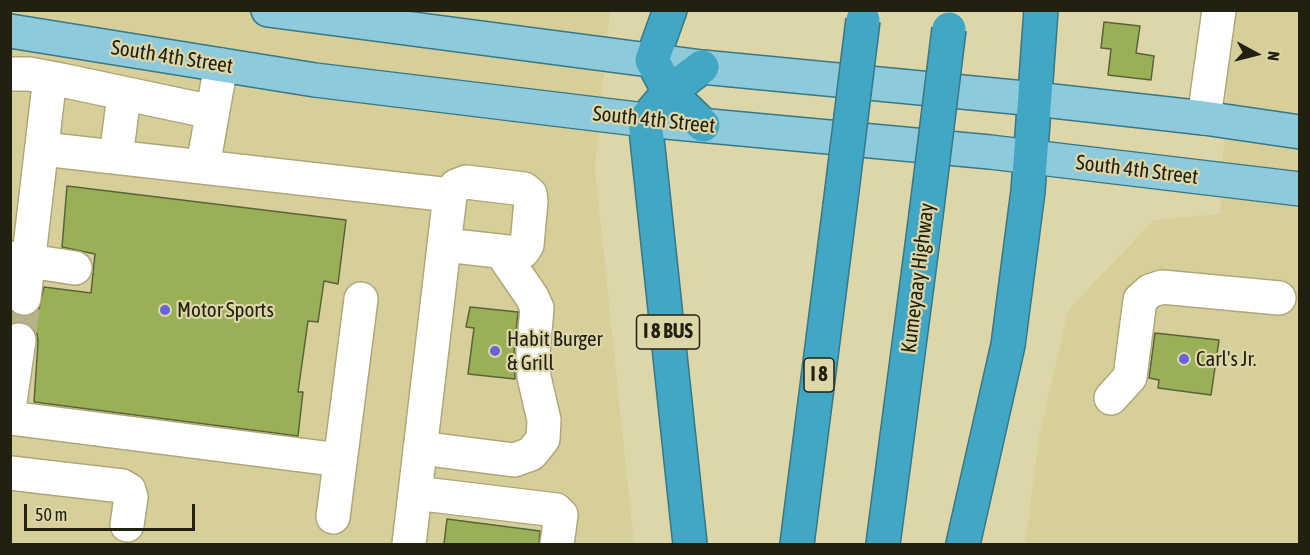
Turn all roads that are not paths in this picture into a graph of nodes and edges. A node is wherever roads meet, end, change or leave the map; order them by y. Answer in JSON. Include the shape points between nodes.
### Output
{"nodes":[{"id":1,"x":268,"y":10,"type":"edge"},
{"id":2,"x":670,"y":10,"type":"edge"},
{"id":3,"x":1041,"y":10,"type":"edge"},
{"id":4,"x":1219,"y":10,"type":"edge"},
{"id":5,"x":864,"y":15,"type":"edge"},
{"id":6,"x":951,"y":20,"type":"edge"},
{"id":7,"x":10,"y":31,"type":"edge"},
{"id":8,"x":652,"y":60,"type":"junction"},
{"id":9,"x":221,"y":65,"type":"junction"},
{"id":10,"x":702,"y":67,"type":"junction"},
{"id":11,"x":10,"y":74,"type":"edge"},
{"id":12,"x":669,"y":92,"type":"junction"},
{"id":13,"x":48,"y":94,"type":"dead end"},
{"id":14,"x":1035,"y":99,"type":"junction"},
{"id":15,"x":122,"y":111,"type":"dead end"},
{"id":16,"x":212,"y":112,"type":"junction"},
{"id":17,"x":1204,"y":118,"type":"junction"},
{"id":18,"x":645,"y":120,"type":"junction"},
{"id":19,"x":703,"y":125,"type":"junction"},
{"id":20,"x":1299,"y":132,"type":"edge"},
{"id":21,"x":43,"y":149,"type":"junction"},
{"id":22,"x":1031,"y":157,"type":"junction"},
{"id":23,"x":116,"y":158,"type":"junction"},
{"id":24,"x":202,"y":166,"type":"junction"},
{"id":25,"x":1299,"y":189,"type":"edge"},
{"id":26,"x":450,"y":195,"type":"junction"},
{"id":27,"x":445,"y":245,"type":"junction"},
{"id":28,"x":507,"y":252,"type":"junction"},
{"id":29,"x":19,"y":260,"type":"edge"},
{"id":30,"x":75,"y":267,"type":"dead end"},
{"id":31,"x":24,"y":298,"type":"tunnel mouth"},
{"id":32,"x":1279,"y":298,"type":"dead end"},
{"id":33,"x":361,"y":299,"type":"dead end"},
{"id":34,"x":19,"y":340,"type":"tunnel mouth"},
{"id":35,"x":1111,"y":398,"type":"dead end"},
{"id":36,"x":10,"y":402,"type":"edge"},
{"id":37,"x":10,"y":418,"type":"edge"},
{"id":38,"x":420,"y":448,"type":"junction"},
{"id":39,"x":340,"y":460,"type":"junction"},
{"id":40,"x":10,"y":473,"type":"edge"},
{"id":41,"x":415,"y":493,"type":"junction"},
{"id":42,"x":333,"y":517,"type":"dead end"},
{"id":43,"x":127,"y":525,"type":"dead end"},
{"id":44,"x":409,"y":544,"type":"edge"},
{"id":45,"x":557,"y":544,"type":"edge"},
{"id":46,"x":690,"y":544,"type":"edge"},
{"id":47,"x":797,"y":544,"type":"edge"},
{"id":48,"x":883,"y":544,"type":"edge"},
{"id":49,"x":963,"y":544,"type":"edge"}],
"edges":[{"from":1,"to":8,"type":"main road"},
{"from":2,"to":8,"type":"highway"},
{"from":3,"to":14,"type":"highway"},
{"from":4,"to":17,"type":"street"},
{"from":5,"to":47,"type":"highway","number":"I 8","bridge":true},
{"from":6,"to":48,"type":"highway","name":"Kumeyaay Highway","bridge":true},
{"from":7,"to":9,"type":"main road","name":"South 4th Street"},
{"from":8,"to":10,"type":"main road"},
{"from":8,"to":12,"type":"highway"},
{"from":9,"to":16,"type":"street"},
{"from":9,"to":18,"type":"main road","name":"South 4th Street"},
{"from":10,"to":12,"type":"highway"},
{"from":10,"to":14,"type":"main road"},
{"from":11,"to":16,"type":"street","via":[[61,80]]},
{"from":12,"to":18,"type":"highway"},
{"from":12,"to":19,"type":"highway"},
{"from":13,"to":21,"type":"street"},
{"from":14,"to":17,"type":"main road"},
{"from":14,"to":22,"type":"highway"},
{"from":15,"to":23,"type":"street"},
{"from":16,"to":24,"type":"street"},
{"from":17,"to":20,"type":"main road"},
{"from":18,"to":19,"type":"main road","name":"South 4th Street"},
{"from":18,"to":46,"type":"highway","number":"I 8 BUS"},
{"from":19,"to":22,"type":"main road","name":"South 4th Street"},
{"from":21,"to":23,"type":"street"},
{"from":21,"to":29,"type":"street"},
{"from":22,"to":25,"type":"main road","name":"South 4th Street"},
{"from":22,"to":49,"type":"highway","via":[[1008,345]]},
{"from":23,"to":24,"type":"street"},
{"from":24,"to":26,"type":"street"},
{"from":26,"to":27,"type":"street"},
{"from":26,"to":28,"type":"street","via":[[456,186],[466,182],[524,189],[530,194],[526,245],[516,254]]},
{"from":27,"to":28,"type":"street"},
{"from":27,"to":38,"type":"street"},
{"from":28,"to":38,"type":"street","via":[[506,259],[537,308],[534,377],[544,420],[543,439],[531,454],[514,460]]},
{"from":29,"to":30,"type":"street"},
{"from":29,"to":31,"type":"street"},
{"from":32,"to":35,"type":"street","via":[[1162,287],[1150,291],[1140,300],[1130,377]]},
{"from":33,"to":39,"type":"street"},
{"from":34,"to":36,"type":"street"},
{"from":37,"to":39,"type":"street"},
{"from":38,"to":41,"type":"street"},
{"from":39,"to":42,"type":"street"},
{"from":40,"to":43,"type":"street","via":[[122,486],[131,497]]},
{"from":41,"to":44,"type":"street"},
{"from":41,"to":45,"type":"street","via":[[559,511]]}]}
